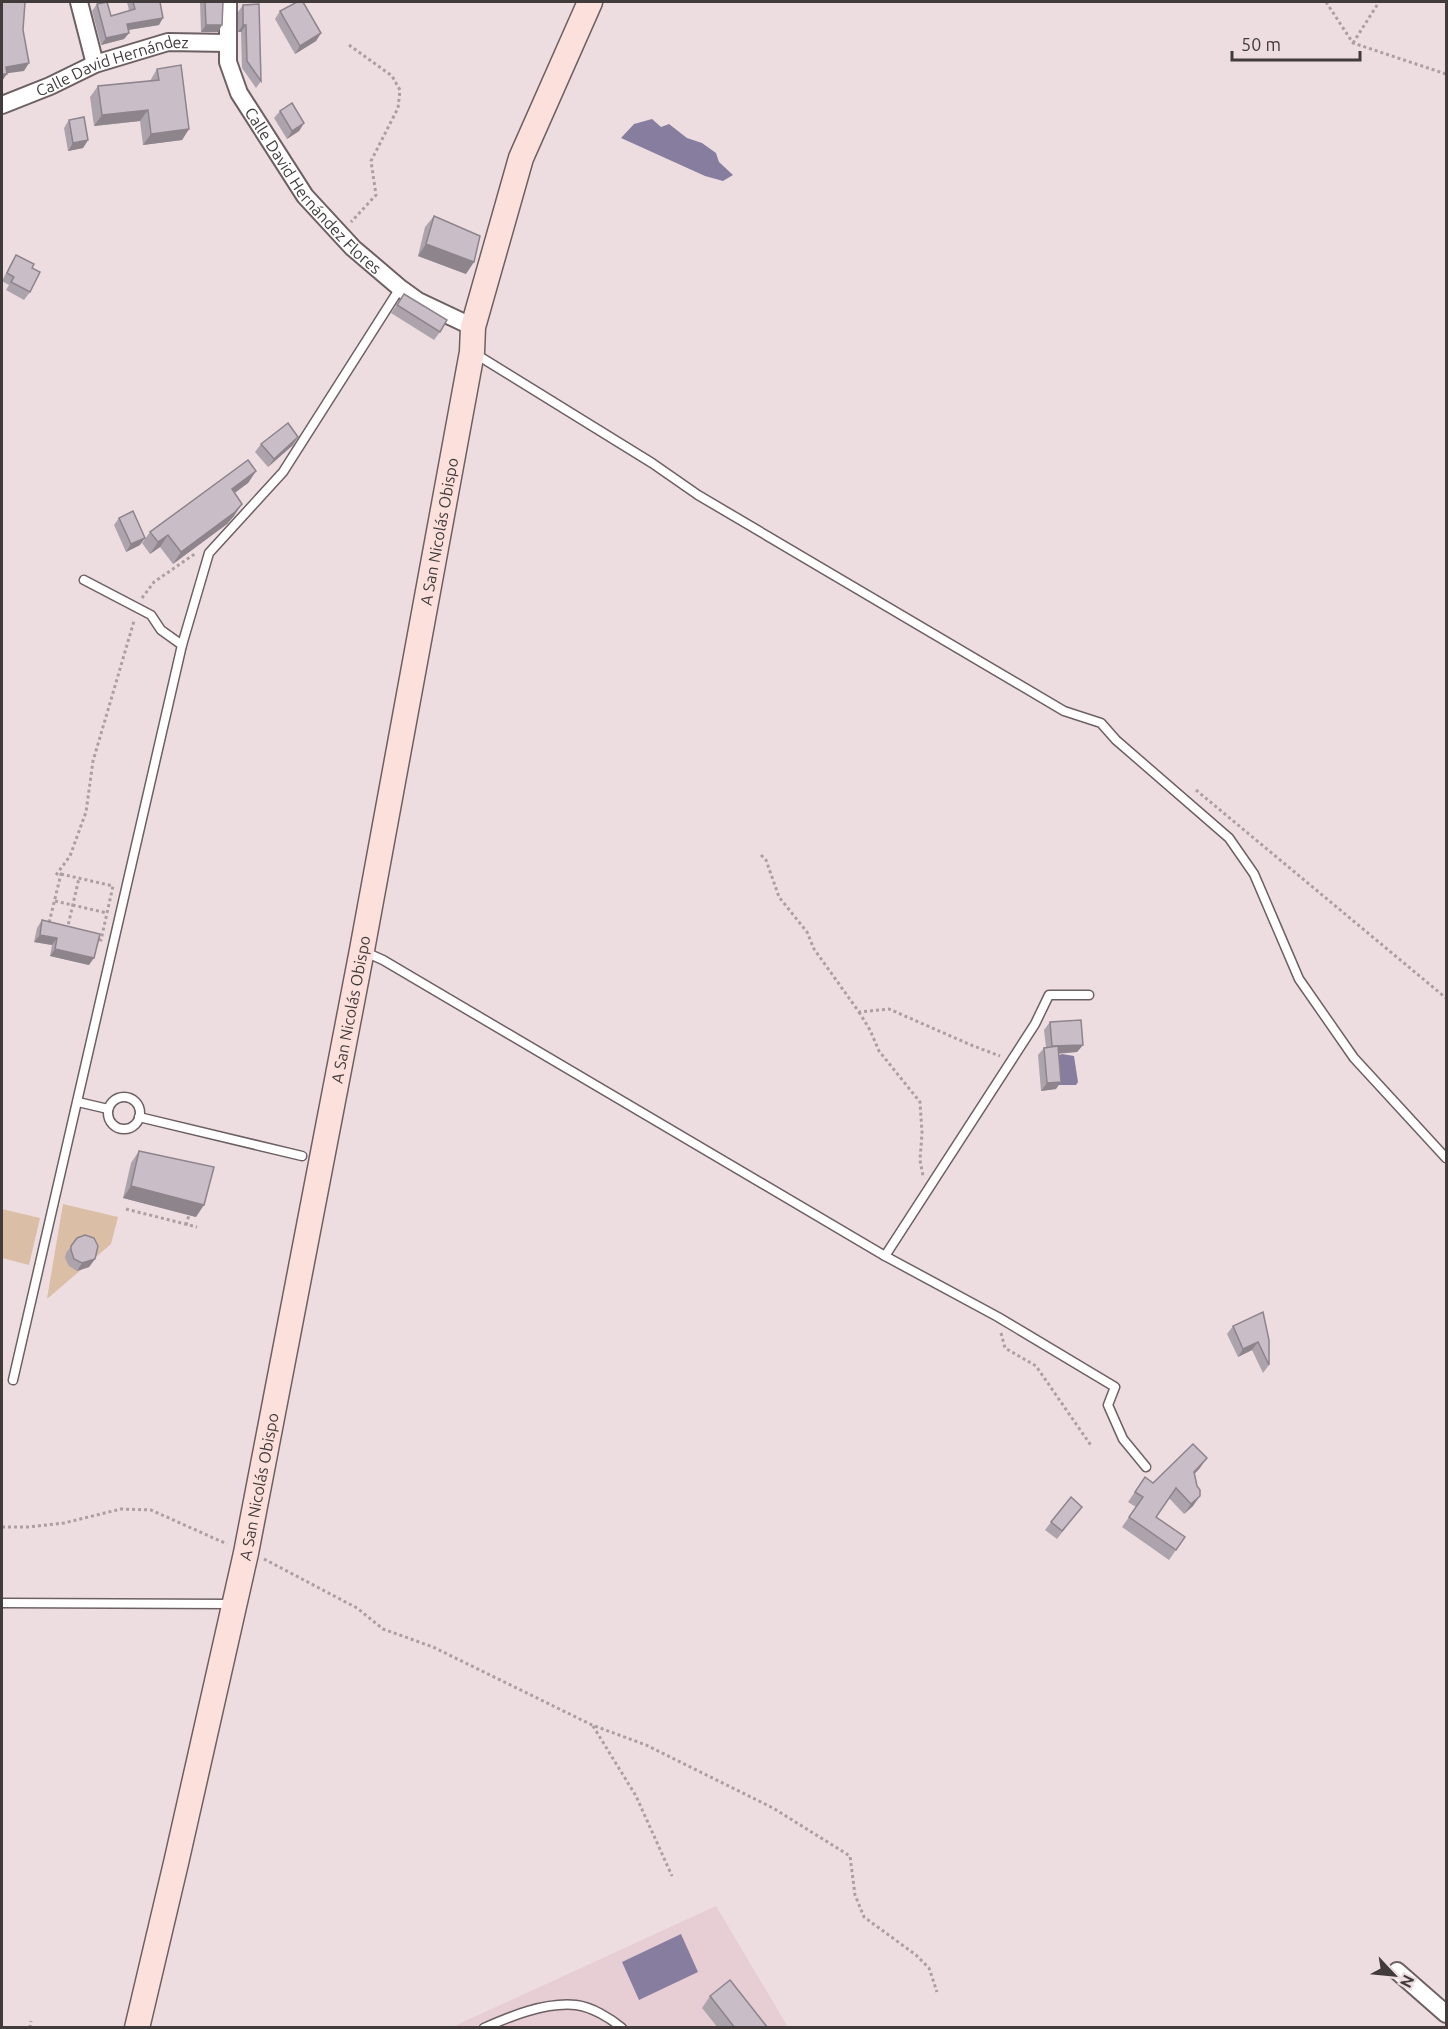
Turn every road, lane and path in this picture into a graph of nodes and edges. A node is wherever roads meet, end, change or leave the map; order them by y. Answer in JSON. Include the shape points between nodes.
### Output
{"nodes":[{"id":1,"x":79,"y":2,"type":"edge"},
{"id":2,"x":228,"y":2,"type":"edge"},
{"id":3,"x":590,"y":2,"type":"edge"},
{"id":4,"x":1326,"y":2,"type":"edge"},
{"id":5,"x":1379,"y":2,"type":"edge"},
{"id":6,"x":228,"y":43,"type":"junction"},
{"id":7,"x":1353,"y":43,"type":"junction"},
{"id":8,"x":349,"y":45,"type":"dead end"},
{"id":9,"x":95,"y":64,"type":"junction"},
{"id":10,"x":1446,"y":74,"type":"edge"},
{"id":11,"x":2,"y":105,"type":"edge"},
{"id":12,"x":339,"y":233,"type":"junction"},
{"id":13,"x":400,"y":288,"type":"junction"},
{"id":14,"x":473,"y":327,"type":"junction"},
{"id":15,"x":472,"y":351,"type":"junction"},
{"id":16,"x":219,"y":543,"type":"junction"},
{"id":17,"x":84,"y":580,"type":"dead end"},
{"id":18,"x":136,"y":608,"type":"junction"},
{"id":19,"x":182,"y":645,"type":"junction"},
{"id":20,"x":1191,"y":786,"type":"dead end"},
{"id":21,"x":761,"y":855,"type":"dead end"},
{"id":22,"x":56,"y":875,"type":"dead end"},
{"id":23,"x":79,"y":878,"type":"junction"},
{"id":24,"x":55,"y":901,"type":"junction"},
{"id":25,"x":73,"y":905,"type":"junction"},
{"id":26,"x":107,"y":913,"type":"junction"},
{"id":27,"x":66,"y":932,"type":"junction"},
{"id":28,"x":362,"y":950,"type":"junction"},
{"id":29,"x":1089,"y":995,"type":"dead end"},
{"id":30,"x":1446,"y":998,"type":"edge"},
{"id":31,"x":859,"y":1012,"type":"junction"},
{"id":32,"x":1022,"y":1043,"type":"junction"},
{"id":33,"x":78,"y":1102,"type":"junction"},
{"id":34,"x":108,"y":1109,"type":"junction"},
{"id":35,"x":139,"y":1117,"type":"junction"},
{"id":36,"x":311,"y":1158,"type":"junction"},
{"id":37,"x":1446,"y":1158,"type":"edge"},
{"id":38,"x":926,"y":1192,"type":"junction"},
{"id":39,"x":126,"y":1209,"type":"dead end"},
{"id":40,"x":189,"y":1215,"type":"edge"},
{"id":41,"x":186,"y":1225,"type":"junction"},
{"id":42,"x":197,"y":1227,"type":"dead end"},
{"id":43,"x":885,"y":1256,"type":"junction"},
{"id":44,"x":998,"y":1317,"type":"junction"},
{"id":45,"x":13,"y":1380,"type":"dead end"},
{"id":46,"x":1092,"y":1447,"type":"dead end"},
{"id":47,"x":1146,"y":1467,"type":"dead end"},
{"id":48,"x":2,"y":1527,"type":"edge"},
{"id":49,"x":246,"y":1552,"type":"junction"},
{"id":50,"x":2,"y":1603,"type":"edge"},
{"id":51,"x":235,"y":1604,"type":"junction"},
{"id":52,"x":592,"y":1725,"type":"junction"},
{"id":53,"x":672,"y":1876,"type":"dead end"},
{"id":54,"x":1397,"y":1971,"type":"dead end"},
{"id":55,"x":937,"y":1992,"type":"dead end"},
{"id":56,"x":1446,"y":2014,"type":"edge"},
{"id":57,"x":31,"y":2021,"type":"dead end"},
{"id":58,"x":30,"y":2028,"type":"edge"},
{"id":59,"x":136,"y":2028,"type":"edge"},
{"id":60,"x":484,"y":2028,"type":"edge"},
{"id":61,"x":622,"y":2028,"type":"edge"}],
"edges":[{"from":1,"to":9,"type":"street"},
{"from":2,"to":6,"type":"street","name":"Calle David Hernández Flores"},
{"from":3,"to":14,"type":"main road","name":"A San Nicolás Obispo","via":[[521,158]]},
{"from":4,"to":7,"type":"path"},
{"from":5,"to":7,"type":"path"},
{"from":6,"to":9,"type":"street","name":"Calle David Hernández","via":[[168,42]]},
{"from":6,"to":12,"type":"street","name":"Calle David Hernández Flores","via":[[228,62],[239,93],[305,196]]},
{"from":7,"to":10,"type":"path"},
{"from":8,"to":12,"type":"path","via":[[392,76],[400,90],[398,108],[371,161],[376,195]]},
{"from":9,"to":11,"type":"street","name":"Calle David Hernández"},
{"from":12,"to":13,"type":"street","name":"Calle David Hernández Flores"},
{"from":13,"to":14,"type":"street","name":"Calle David Hernández Flores"},
{"from":13,"to":16,"type":"lane","via":[[284,472]]},
{"from":14,"to":15,"type":"main road","name":"A San Nicolás Obispo"},
{"from":15,"to":28,"type":"main road","name":"A San Nicolás Obispo"},
{"from":15,"to":37,"type":"lane","via":[[698,495],[1064,711],[1101,723],[1229,838],[1254,874],[1299,979],[1354,1058]]},
{"from":16,"to":18,"type":"path","via":[[195,553],[154,582]]},
{"from":16,"to":19,"type":"lane","via":[[209,553]]},
{"from":17,"to":18,"type":"lane"},
{"from":18,"to":19,"type":"lane","via":[[151,615],[161,630]]},
{"from":18,"to":22,"type":"path","via":[[93,761],[86,812],[70,856]]},
{"from":19,"to":33,"type":"lane"},
{"from":20,"to":30,"type":"path"},
{"from":21,"to":31,"type":"path","via":[[779,897]]},
{"from":23,"to":24,"type":"path","via":[[62,874]]},
{"from":23,"to":25,"type":"path"},
{"from":23,"to":26,"type":"path","via":[[113,886]]},
{"from":24,"to":25,"type":"path"},
{"from":24,"to":27,"type":"path","via":[[48,927]]},
{"from":25,"to":26,"type":"path"},
{"from":25,"to":27,"type":"path"},
{"from":26,"to":27,"type":"path","via":[[101,940]]},
{"from":28,"to":36,"type":"main road","name":"A San Nicolás Obispo"},
{"from":28,"to":43,"type":"lane"},
{"from":29,"to":32,"type":"lane","via":[[1049,995]]},
{"from":31,"to":32,"type":"path","via":[[889,1009],[1001,1056]]},
{"from":31,"to":38,"type":"path","via":[[879,1051],[920,1102],[920,1160]]},
{"from":32,"to":38,"type":"lane"},
{"from":33,"to":34,"type":"lane"},
{"from":33,"to":45,"type":"lane"},
{"from":34,"to":35,"type":"lane","via":[[116,1099],[126,1097],[135,1102]]},
{"from":34,"to":35,"type":"lane","via":[[110,1122],[118,1128],[133,1126]]},
{"from":35,"to":36,"type":"lane"},
{"from":36,"to":49,"type":"main road","name":"A San Nicolás Obispo"},
{"from":38,"to":43,"type":"lane"},
{"from":39,"to":41,"type":"path"},
{"from":40,"to":41,"type":"path"},
{"from":41,"to":42,"type":"path"},
{"from":43,"to":44,"type":"lane"},
{"from":44,"to":46,"type":"path","via":[[1005,1348],[1036,1366]]},
{"from":44,"to":47,"type":"lane","via":[[1115,1386],[1108,1405],[1123,1439]]},
{"from":48,"to":49,"type":"path","via":[[64,1522],[121,1509],[151,1510]]},
{"from":49,"to":51,"type":"main road","name":"A San Nicolás Obispo"},
{"from":49,"to":52,"type":"path","via":[[357,1608],[383,1629],[433,1647]]},
{"from":50,"to":51,"type":"lane"},
{"from":51,"to":59,"type":"main road","name":"A San Nicolás Obispo"},
{"from":52,"to":53,"type":"path","via":[[636,1796]]},
{"from":52,"to":55,"type":"path","via":[[646,1745],[773,1808],[850,1856],[855,1895],[864,1917],[916,1954],[929,1968]]},
{"from":54,"to":56,"type":"street"},
{"from":57,"to":58,"type":"path"},
{"from":60,"to":61,"type":"lane","via":[[512,2016],[578,2005]]}]}
